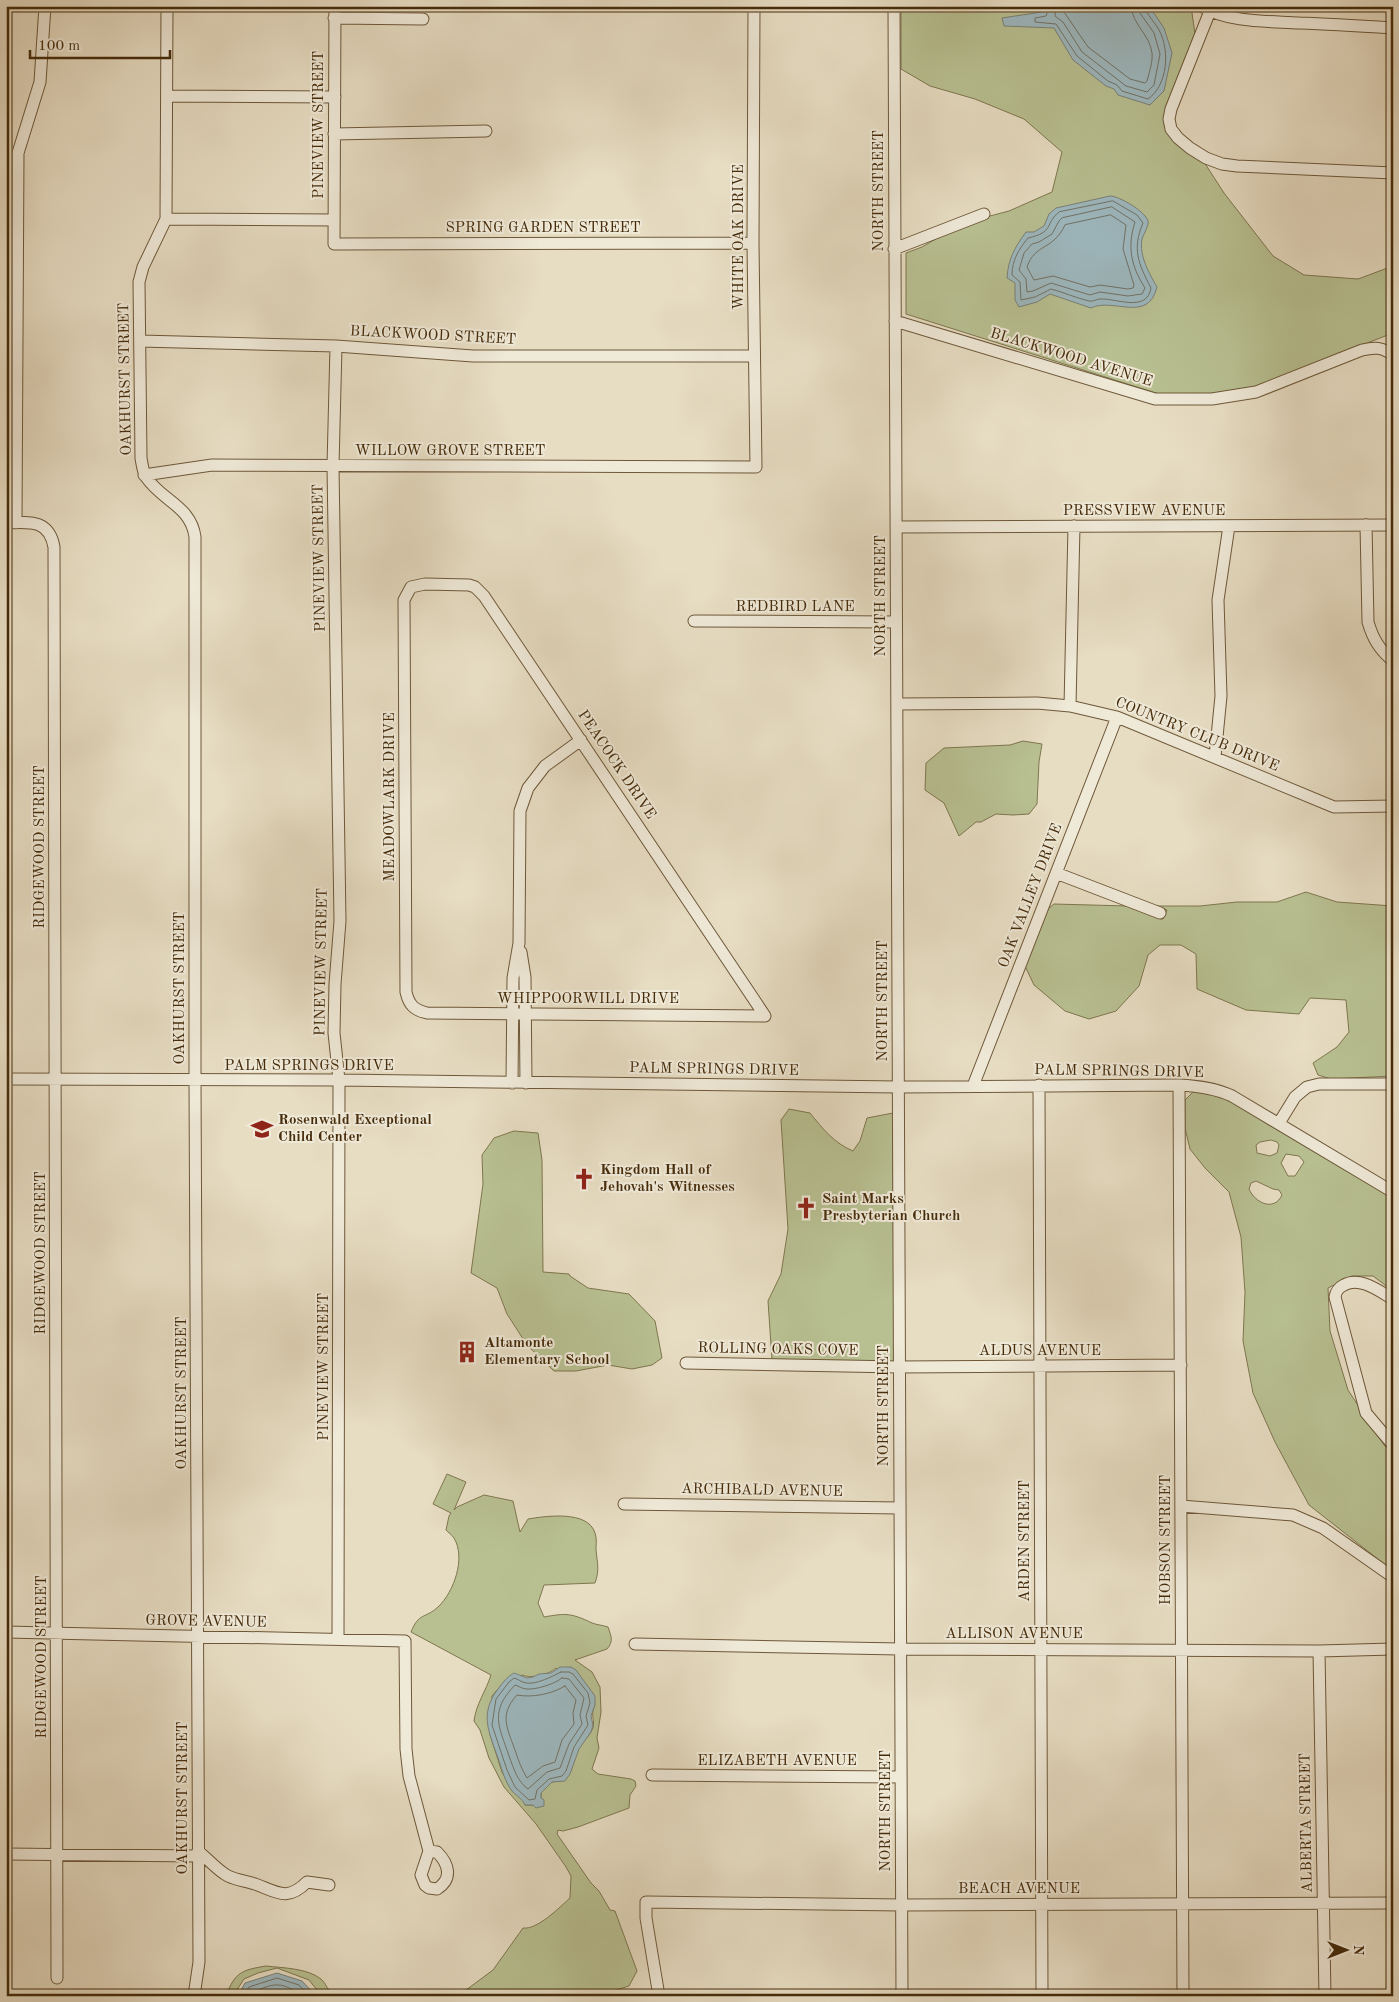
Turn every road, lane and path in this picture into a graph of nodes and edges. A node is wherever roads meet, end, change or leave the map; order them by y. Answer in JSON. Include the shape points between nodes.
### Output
{"nodes":[{"id":1,"x":45,"y":6,"type":"edge"},
{"id":2,"x":167,"y":6,"type":"edge"},
{"id":3,"x":334,"y":6,"type":"edge"},
{"id":4,"x":754,"y":6,"type":"edge"},
{"id":5,"x":894,"y":6,"type":"edge"},
{"id":6,"x":1205,"y":9,"type":"edge"},
{"id":7,"x":334,"y":18,"type":"junction"},
{"id":8,"x":423,"y":19,"type":"dead end"},
{"id":9,"x":1393,"y":28,"type":"edge"},
{"id":10,"x":167,"y":96,"type":"junction"},
{"id":11,"x":335,"y":97,"type":"junction"},
{"id":12,"x":486,"y":131,"type":"dead end"},
{"id":13,"x":334,"y":134,"type":"junction"},
{"id":14,"x":1393,"y":173,"type":"edge"},
{"id":15,"x":984,"y":214,"type":"dead end"},
{"id":16,"x":166,"y":219,"type":"junction"},
{"id":17,"x":334,"y":220,"type":"junction"},
{"id":18,"x":753,"y":243,"type":"junction"},
{"id":19,"x":334,"y":244,"type":"joint"},
{"id":20,"x":894,"y":249,"type":"junction"},
{"id":21,"x":895,"y":321,"type":"junction"},
{"id":22,"x":140,"y":342,"type":"junction"},
{"id":23,"x":336,"y":346,"type":"junction"},
{"id":24,"x":1388,"y":352,"type":"edge"},
{"id":25,"x":754,"y":356,"type":"junction"},
{"id":26,"x":334,"y":466,"type":"junction"},
{"id":27,"x":756,"y":467,"type":"joint"},
{"id":28,"x":144,"y":475,"type":"junction"},
{"id":29,"x":11,"y":523,"type":"edge"},
{"id":30,"x":1366,"y":525,"type":"junction"},
{"id":31,"x":1393,"y":525,"type":"edge"},
{"id":32,"x":1074,"y":526,"type":"junction"},
{"id":33,"x":1229,"y":526,"type":"junction"},
{"id":34,"x":896,"y":527,"type":"junction"},
{"id":35,"x":411,"y":587,"type":"joint"},
{"id":36,"x":694,"y":621,"type":"dead end"},
{"id":37,"x":896,"y":622,"type":"junction"},
{"id":38,"x":1393,"y":661,"type":"edge"},
{"id":39,"x":898,"y":704,"type":"junction"},
{"id":40,"x":1070,"y":706,"type":"junction"},
{"id":41,"x":1117,"y":718,"type":"junction"},
{"id":42,"x":581,"y":740,"type":"junction"},
{"id":43,"x":1215,"y":757,"type":"junction"},
{"id":44,"x":1393,"y":806,"type":"edge"},
{"id":45,"x":1056,"y":873,"type":"junction"},
{"id":46,"x":1160,"y":913,"type":"dead end"},
{"id":47,"x":519,"y":943,"type":"junction"},
{"id":48,"x":412,"y":1006,"type":"joint"},
{"id":49,"x":512,"y":1013,"type":"junction"},
{"id":50,"x":526,"y":1013,"type":"junction"},
{"id":51,"x":765,"y":1016,"type":"joint"},
{"id":52,"x":6,"y":1079,"type":"edge"},
{"id":53,"x":55,"y":1080,"type":"junction"},
{"id":54,"x":195,"y":1080,"type":"junction"},
{"id":55,"x":339,"y":1080,"type":"junction"},
{"id":56,"x":512,"y":1082,"type":"junction"},
{"id":57,"x":526,"y":1083,"type":"junction"},
{"id":58,"x":1393,"y":1084,"type":"edge"},
{"id":59,"x":1038,"y":1085,"type":"junction"},
{"id":60,"x":1179,"y":1085,"type":"junction"},
{"id":61,"x":973,"y":1086,"type":"junction"},
{"id":62,"x":898,"y":1087,"type":"junction"},
{"id":63,"x":1279,"y":1123,"type":"junction"},
{"id":64,"x":1393,"y":1192,"type":"edge"},
{"id":65,"x":1393,"y":1299,"type":"edge"},
{"id":66,"x":686,"y":1363,"type":"dead end"},
{"id":67,"x":1181,"y":1365,"type":"junction"},
{"id":68,"x":1039,"y":1366,"type":"junction"},
{"id":69,"x":899,"y":1367,"type":"junction"},
{"id":70,"x":1393,"y":1445,"type":"edge"},
{"id":71,"x":624,"y":1504,"type":"dead end"},
{"id":72,"x":1181,"y":1506,"type":"junction"},
{"id":73,"x":899,"y":1508,"type":"junction"},
{"id":74,"x":1393,"y":1577,"type":"edge"},
{"id":75,"x":6,"y":1632,"type":"edge"},
{"id":76,"x":57,"y":1634,"type":"junction"},
{"id":77,"x":198,"y":1637,"type":"junction"},
{"id":78,"x":338,"y":1639,"type":"junction"},
{"id":79,"x":635,"y":1644,"type":"dead end"},
{"id":80,"x":900,"y":1648,"type":"junction"},
{"id":81,"x":1041,"y":1649,"type":"junction"},
{"id":82,"x":1180,"y":1649,"type":"junction"},
{"id":83,"x":1393,"y":1649,"type":"edge"},
{"id":84,"x":1319,"y":1651,"type":"junction"},
{"id":85,"x":652,"y":1775,"type":"dead end"},
{"id":86,"x":901,"y":1777,"type":"junction"},
{"id":87,"x":429,"y":1851,"type":"dead end"},
{"id":88,"x":198,"y":1853,"type":"junction"},
{"id":89,"x":6,"y":1854,"type":"edge"},
{"id":90,"x":57,"y":1855,"type":"junction"},
{"id":91,"x":329,"y":1885,"type":"dead end"},
{"id":92,"x":1183,"y":1902,"type":"junction"},
{"id":93,"x":1393,"y":1903,"type":"edge"},
{"id":94,"x":1041,"y":1904,"type":"junction"},
{"id":95,"x":1324,"y":1904,"type":"junction"},
{"id":96,"x":902,"y":1905,"type":"junction"},
{"id":97,"x":57,"y":1978,"type":"dead end"},
{"id":98,"x":194,"y":1996,"type":"edge"},
{"id":99,"x":659,"y":1996,"type":"edge"},
{"id":100,"x":902,"y":1996,"type":"edge"},
{"id":101,"x":1042,"y":1996,"type":"edge"},
{"id":102,"x":1183,"y":1996,"type":"edge"},
{"id":103,"x":1325,"y":1996,"type":"edge"}],
"edges":[{"from":1,"to":29,"type":"street","via":[[40,82],[18,153]]},
{"from":2,"to":10,"type":"street","name":"OAKHURST STREET"},
{"from":3,"to":7,"type":"street","name":"PINEVIEW STREET"},
{"from":4,"to":18,"type":"street","name":"WHITE OAK DRIVE"},
{"from":5,"to":20,"type":"street","name":"NORTH STREET"},
{"from":6,"to":9,"type":"street","via":[[1263,21]]},
{"from":6,"to":14,"type":"street","via":[[1171,109],[1171,128],[1178,138],[1206,158],[1237,166]]},
{"from":7,"to":8,"type":"street"},
{"from":7,"to":11,"type":"street","name":"PINEVIEW STREET"},
{"from":10,"to":11,"type":"street"},
{"from":10,"to":16,"type":"street","name":"OAKHURST STREET"},
{"from":11,"to":13,"type":"street","name":"PINEVIEW STREET"},
{"from":12,"to":13,"type":"street"},
{"from":13,"to":17,"type":"street","name":"PINEVIEW STREET"},
{"from":15,"to":20,"type":"street"},
{"from":16,"to":17,"type":"street"},
{"from":16,"to":22,"type":"street","name":"OAKHURST STREET","via":[[139,282]]},
{"from":17,"to":19,"type":"street","name":"PINEVIEW STREET"},
{"from":18,"to":19,"type":"street","name":"SPRING GARDEN STREET"},
{"from":18,"to":25,"type":"street","name":"WHITE OAK DRIVE"},
{"from":20,"to":21,"type":"street","name":"NORTH STREET"},
{"from":21,"to":24,"type":"street","name":"BLACKWOOD AVENUE","via":[[1156,399],[1212,399],[1256,392],[1362,350],[1375,347]]},
{"from":21,"to":34,"type":"street","name":"NORTH STREET"},
{"from":22,"to":23,"type":"street","name":"BLACKWOOD STREET"},
{"from":22,"to":28,"type":"street","name":"OAKHURST STREET"},
{"from":23,"to":25,"type":"street","name":"BLACKWOOD STREET","via":[[473,356]]},
{"from":23,"to":26,"type":"street","name":"PINEVIEW STREET"},
{"from":25,"to":27,"type":"street","name":"WHITE OAK DRIVE"},
{"from":26,"to":27,"type":"street","name":"WILLOW GROVE STREET"},
{"from":26,"to":28,"type":"street","name":"WILLOW GROVE STREET","via":[[212,465]]},
{"from":26,"to":55,"type":"street","name":"PINEVIEW STREET","via":[[340,921],[334,1033]]},
{"from":28,"to":54,"type":"street","name":"OAKHURST STREET","via":[[154,488],[189,517],[195,537]]},
{"from":29,"to":53,"type":"street","name":"RIDGEWOOD STREET","via":[[33,523],[47,529],[54,547]]},
{"from":30,"to":31,"type":"street","name":"PRESSVIEW AVENUE"},
{"from":30,"to":33,"type":"street","name":"PRESSVIEW AVENUE"},
{"from":30,"to":38,"type":"street","via":[[1368,622],[1379,649]]},
{"from":32,"to":33,"type":"street","name":"PRESSVIEW AVENUE"},
{"from":32,"to":34,"type":"street","name":"PRESSVIEW AVENUE"},
{"from":32,"to":40,"type":"street"},
{"from":33,"to":43,"type":"street","via":[[1218,600],[1221,696]]},
{"from":34,"to":37,"type":"street","name":"NORTH STREET"},
{"from":35,"to":42,"type":"street","name":"PEACOCK DRIVE","via":[[459,584],[480,591]]},
{"from":35,"to":48,"type":"street","name":"MEADOWLARK DRIVE","via":[[404,600],[404,620],[406,992]]},
{"from":36,"to":37,"type":"street","name":"REDBIRD LANE"},
{"from":37,"to":39,"type":"street","name":"NORTH STREET"},
{"from":39,"to":40,"type":"street","name":"COUNTRY CLUB DRIVE","via":[[1037,703]]},
{"from":39,"to":62,"type":"street","name":"NORTH STREET"},
{"from":40,"to":41,"type":"street","name":"COUNTRY CLUB DRIVE"},
{"from":41,"to":43,"type":"street","name":"COUNTRY CLUB DRIVE"},
{"from":41,"to":45,"type":"street","name":"OAK VALLEY DRIVE"},
{"from":42,"to":47,"type":"street","via":[[545,766],[528,788],[520,811]]},
{"from":42,"to":51,"type":"street","name":"PEACOCK DRIVE"},
{"from":43,"to":44,"type":"street","name":"COUNTRY CLUB DRIVE","via":[[1334,808]]},
{"from":45,"to":46,"type":"street"},
{"from":45,"to":61,"type":"street","name":"OAK VALLEY DRIVE"},
{"from":47,"to":49,"type":"street"},
{"from":47,"to":50,"type":"street","via":[[525,977]]},
{"from":48,"to":49,"type":"street","name":"WHIPPOORWILL DRIVE","via":[[427,1013]]},
{"from":49,"to":50,"type":"street","name":"WHIPPOORWILL DRIVE"},
{"from":49,"to":56,"type":"street"},
{"from":50,"to":51,"type":"street","name":"WHIPPOORWILL DRIVE"},
{"from":50,"to":57,"type":"street"},
{"from":52,"to":53,"type":"street","name":"PALM SPRINGS DRIVE"},
{"from":53,"to":54,"type":"street","name":"PALM SPRINGS DRIVE"},
{"from":53,"to":76,"type":"street","name":"RIDGEWOOD STREET"},
{"from":54,"to":55,"type":"street","name":"PALM SPRINGS DRIVE"},
{"from":54,"to":77,"type":"street","name":"OAKHURST STREET"},
{"from":55,"to":56,"type":"street","name":"PALM SPRINGS DRIVE"},
{"from":55,"to":78,"type":"street","name":"PINEVIEW STREET"},
{"from":56,"to":57,"type":"street","name":"PALM SPRINGS DRIVE"},
{"from":57,"to":62,"type":"street","name":"PALM SPRINGS DRIVE"},
{"from":58,"to":63,"type":"street","via":[[1319,1084],[1307,1087],[1295,1097]]},
{"from":59,"to":60,"type":"street","name":"PALM SPRINGS DRIVE"},
{"from":59,"to":61,"type":"street","name":"PALM SPRINGS DRIVE"},
{"from":59,"to":68,"type":"street","name":"ARDEN STREET"},
{"from":60,"to":63,"type":"street","name":"PALM SPRINGS DRIVE","via":[[1221,1091]]},
{"from":60,"to":67,"type":"street","name":"HOBSON STREET"},
{"from":61,"to":62,"type":"street","name":"PALM SPRINGS DRIVE"},
{"from":62,"to":69,"type":"street","name":"NORTH STREET"},
{"from":63,"to":64,"type":"street","name":"PALM SPRINGS DRIVE"},
{"from":65,"to":70,"type":"street","via":[[1370,1285],[1356,1282],[1340,1287],[1334,1297],[1366,1413]]},
{"from":66,"to":69,"type":"street","name":"ROLLING OAKS COVE"},
{"from":67,"to":68,"type":"street","name":"ALDUS AVENUE"},
{"from":67,"to":72,"type":"street","name":"HOBSON STREET"},
{"from":68,"to":69,"type":"street","name":"ALDUS AVENUE"},
{"from":68,"to":81,"type":"street","name":"ARDEN STREET"},
{"from":69,"to":73,"type":"street","name":"NORTH STREET"},
{"from":71,"to":73,"type":"street","name":"ARCHIBALD AVENUE"},
{"from":72,"to":74,"type":"street","via":[[1293,1515],[1323,1528]]},
{"from":72,"to":82,"type":"street","name":"HOBSON STREET"},
{"from":73,"to":80,"type":"street","name":"NORTH STREET"},
{"from":75,"to":76,"type":"street","name":"GROVE AVENUE"},
{"from":76,"to":77,"type":"street","name":"GROVE AVENUE"},
{"from":76,"to":90,"type":"street","name":"RIDGEWOOD STREET"},
{"from":77,"to":78,"type":"street","name":"GROVE AVENUE"},
{"from":77,"to":88,"type":"street","name":"OAKHURST STREET"},
{"from":78,"to":87,"type":"street","name":"GROVE AVENUE","via":[[405,1641],[409,1776]]},
{"from":79,"to":80,"type":"street","name":"ALLISON AVENUE"},
{"from":80,"to":81,"type":"street","name":"ALLISON AVENUE"},
{"from":80,"to":86,"type":"street","name":"NORTH STREET"},
{"from":81,"to":82,"type":"street","name":"ALLISON AVENUE"},
{"from":81,"to":94,"type":"street","name":"ARDEN STREET"},
{"from":82,"to":84,"type":"street","name":"ALLISON AVENUE"},
{"from":82,"to":92,"type":"street","name":"HOBSON STREET"},
{"from":83,"to":84,"type":"street","name":"ALLISON AVENUE"},
{"from":84,"to":95,"type":"street","name":"ALBERTA STREET"},
{"from":85,"to":86,"type":"street","name":"ELIZABETH AVENUE"},
{"from":86,"to":96,"type":"street","name":"NORTH STREET"},
{"from":88,"to":90,"type":"street"},
{"from":88,"to":91,"type":"street","via":[[228,1876],[276,1893],[298,1892],[307,1882]]},
{"from":88,"to":98,"type":"street","name":"OAKHURST STREET","via":[[199,1962]]},
{"from":89,"to":90,"type":"street"},
{"from":90,"to":97,"type":"street","name":"RIDGEWOOD STREET"},
{"from":92,"to":94,"type":"street","name":"BEACH AVENUE"},
{"from":92,"to":95,"type":"street","name":"BEACH AVENUE"},
{"from":92,"to":102,"type":"street","name":"HOBSON STREET"},
{"from":93,"to":95,"type":"street","name":"BEACH AVENUE"},
{"from":94,"to":96,"type":"street","name":"BEACH AVENUE"},
{"from":94,"to":101,"type":"street","name":"ARDEN STREET"},
{"from":95,"to":103,"type":"street","name":"ALBERTA STREET"},
{"from":96,"to":99,"type":"street","name":"BEACH AVENUE","via":[[646,1902]]},
{"from":96,"to":100,"type":"street","name":"NORTH STREET"}]}
